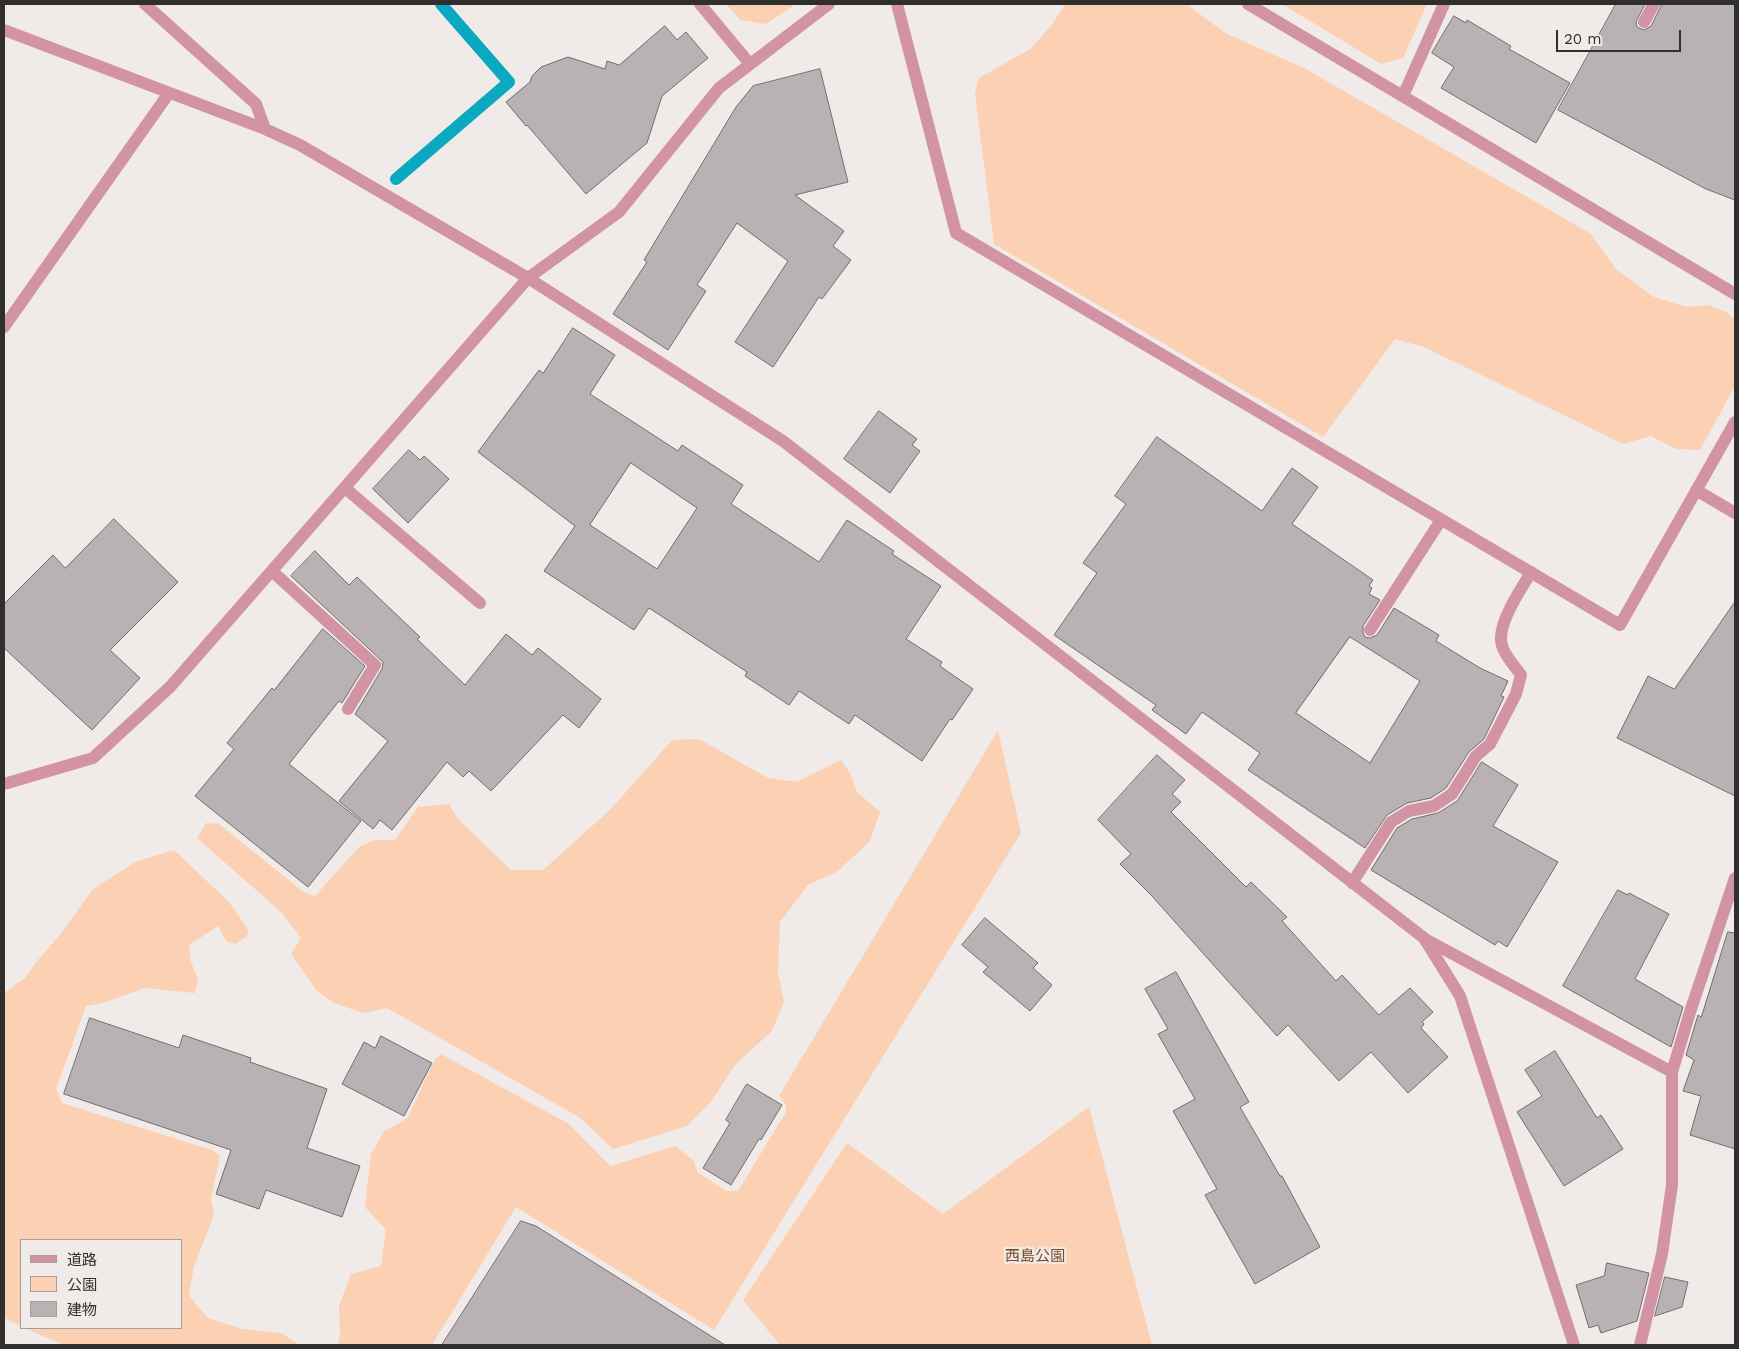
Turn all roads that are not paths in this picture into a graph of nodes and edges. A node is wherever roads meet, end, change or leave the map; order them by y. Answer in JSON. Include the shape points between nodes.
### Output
{"nodes":[{"id":1,"x":145,"y":4,"type":"edge"},
{"id":2,"x":700,"y":4,"type":"edge"},
{"id":3,"x":829,"y":4,"type":"edge"},
{"id":4,"x":897,"y":4,"type":"edge"},
{"id":5,"x":1248,"y":4,"type":"edge"},
{"id":6,"x":1444,"y":4,"type":"edge"},
{"id":7,"x":1654,"y":4,"type":"edge"},
{"id":8,"x":1644,"y":22,"type":"dead end"},
{"id":9,"x":4,"y":30,"type":"edge"},
{"id":10,"x":750,"y":64,"type":"junction"},
{"id":11,"x":169,"y":93,"type":"junction"},
{"id":12,"x":1402,"y":96,"type":"junction"},
{"id":13,"x":265,"y":129,"type":"junction"},
{"id":14,"x":528,"y":278,"type":"junction"},
{"id":15,"x":1735,"y":294,"type":"edge"},
{"id":16,"x":4,"y":327,"type":"edge"},
{"id":17,"x":1735,"y":422,"type":"edge"},
{"id":18,"x":345,"y":488,"type":"junction"},
{"id":19,"x":1696,"y":490,"type":"junction"},
{"id":20,"x":1735,"y":513,"type":"edge"},
{"id":21,"x":1441,"y":520,"type":"junction"},
{"id":22,"x":272,"y":571,"type":"junction"},
{"id":23,"x":1531,"y":572,"type":"junction"},
{"id":24,"x":480,"y":603,"type":"dead end"},
{"id":25,"x":1370,"y":630,"type":"dead end"},
{"id":26,"x":348,"y":710,"type":"dead end"},
{"id":27,"x":4,"y":784,"type":"edge"},
{"id":28,"x":1735,"y":878,"type":"edge"},
{"id":29,"x":1352,"y":883,"type":"junction"},
{"id":30,"x":1424,"y":938,"type":"junction"},
{"id":31,"x":1672,"y":1072,"type":"junction"},
{"id":32,"x":1574,"y":1345,"type":"edge"},
{"id":33,"x":1640,"y":1345,"type":"edge"}],
"edges":[{"from":1,"to":13,"type":"street","via":[[256,104]]},
{"from":2,"to":10,"type":"street"},
{"from":3,"to":10,"type":"street"},
{"from":4,"to":21,"type":"street","via":[[956,234]]},
{"from":5,"to":12,"type":"street"},
{"from":6,"to":12,"type":"street"},
{"from":7,"to":8,"type":"street"},
{"from":9,"to":11,"type":"street"},
{"from":10,"to":14,"type":"street","via":[[719,88],[620,212]]},
{"from":11,"to":13,"type":"street"},
{"from":11,"to":16,"type":"street"},
{"from":12,"to":15,"type":"street"},
{"from":13,"to":14,"type":"street"},
{"from":14,"to":18,"type":"street"},
{"from":14,"to":29,"type":"street","via":[[783,441]]},
{"from":17,"to":19,"type":"street"},
{"from":18,"to":22,"type":"street"},
{"from":18,"to":24,"type":"street"},
{"from":19,"to":20,"type":"street"},
{"from":19,"to":23,"type":"street","via":[[1620,625]]},
{"from":21,"to":23,"type":"street"},
{"from":21,"to":25,"type":"street"},
{"from":22,"to":26,"type":"street","via":[[375,664]]},
{"from":22,"to":27,"type":"street","via":[[170,687],[94,758]]},
{"from":23,"to":29,"type":"street","via":[[1507,615],[1501,638],[1506,653],[1521,675],[1516,694],[1490,744],[1476,756],[1452,794],[1434,806],[1409,811],[1391,822]]},
{"from":28,"to":31,"type":"street"},
{"from":29,"to":30,"type":"street"},
{"from":30,"to":31,"type":"street"},
{"from":30,"to":32,"type":"street","via":[[1460,996]]},
{"from":31,"to":33,"type":"street","via":[[1672,1185],[1662,1254]]}]}
